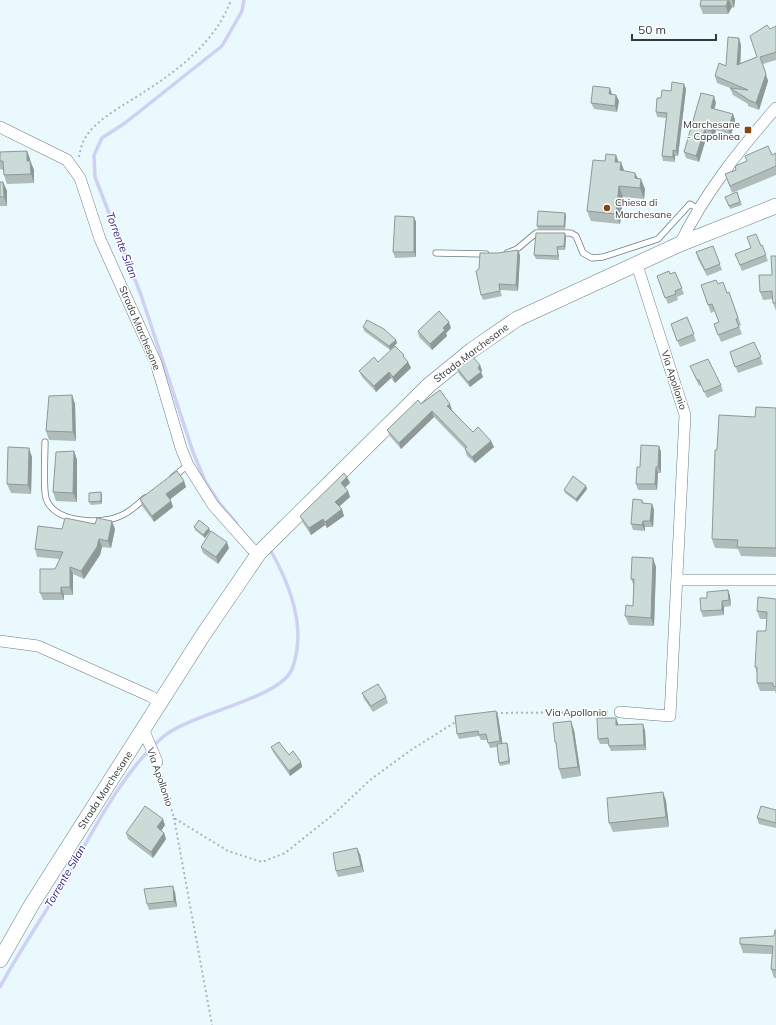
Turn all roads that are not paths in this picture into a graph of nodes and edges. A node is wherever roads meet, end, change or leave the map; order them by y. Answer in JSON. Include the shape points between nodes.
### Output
{"nodes":[{"id":1,"x":776,"y":108,"type":"edge"},
{"id":2,"x":0,"y":127,"type":"edge"},
{"id":3,"x":776,"y":206,"type":"edge"},
{"id":4,"x":700,"y":211,"type":"junction"},
{"id":5,"x":680,"y":244,"type":"junction"},
{"id":6,"x":436,"y":252,"type":"dead end"},
{"id":7,"x":492,"y":254,"type":"edge"},
{"id":8,"x":500,"y":254,"type":"edge"},
{"id":9,"x":637,"y":264,"type":"junction"},
{"id":10,"x":45,"y":442,"type":"dead end"},
{"id":11,"x":188,"y":465,"type":"junction"},
{"id":12,"x":170,"y":479,"type":"edge"},
{"id":13,"x":152,"y":493,"type":"edge"},
{"id":14,"x":259,"y":553,"type":"junction"},
{"id":15,"x":677,"y":580,"type":"junction"},
{"id":16,"x":776,"y":580,"type":"edge"},
{"id":17,"x":0,"y":641,"type":"edge"},
{"id":18,"x":161,"y":703,"type":"junction"},
{"id":19,"x":620,"y":712,"type":"road end"},
{"id":20,"x":144,"y":730,"type":"junction"},
{"id":21,"x":157,"y":762,"type":"road end"},
{"id":22,"x":0,"y":960,"type":"edge"}],
"edges":[{"from":1,"to":4,"type":"street","via":[[718,181]]},
{"from":2,"to":11,"type":"street","name":"Strada Marchesane","via":[[67,160],[80,178],[100,239],[156,363]]},
{"from":3,"to":5,"type":"main road","name":"Strada Marchesane"},
{"from":4,"to":5,"type":"street"},
{"from":4,"to":8,"type":"lane","via":[[690,204],[658,239],[604,258],[592,258],[583,253],[576,236],[571,233],[536,232],[517,249]]},
{"from":5,"to":9,"type":"main road","name":"Strada Marchesane"},
{"from":6,"to":7,"type":"lane"},
{"from":9,"to":14,"type":"main road","name":"Strada Marchesane","via":[[517,319],[472,350],[429,385]]},
{"from":9,"to":15,"type":"street","name":"Via Apollonio","via":[[685,414]]},
{"from":10,"to":13,"type":"lane","via":[[46,498],[52,508],[61,514],[78,520],[97,522],[121,516]]},
{"from":11,"to":12,"type":"lane"},
{"from":11,"to":14,"type":"street","name":"Strada Marchesane","via":[[213,505],[252,549]]},
{"from":14,"to":18,"type":"main road","name":"Strada Marchesane","via":[[203,635]]},
{"from":15,"to":16,"type":"street"},
{"from":15,"to":19,"type":"street","name":"Via Apollonio","via":[[670,716]]},
{"from":17,"to":18,"type":"street","via":[[38,646]]},
{"from":18,"to":20,"type":"main road","name":"Strada Marchesane"},
{"from":20,"to":21,"type":"street","name":"Via Apollonio"},
{"from":20,"to":22,"type":"main road","name":"Strada Marchesane","via":[[32,904]]}]}
